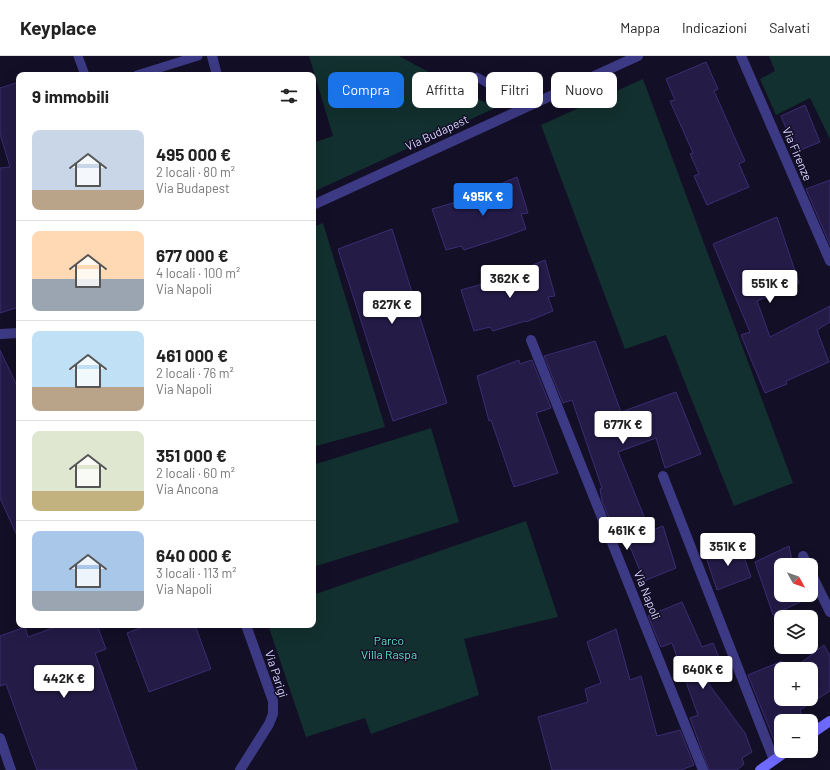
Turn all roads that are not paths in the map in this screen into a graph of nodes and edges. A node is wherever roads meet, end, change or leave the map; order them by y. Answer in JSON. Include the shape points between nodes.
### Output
{"nodes":[{"id":1,"x":78,"y":56,"type":"edge"},
{"id":2,"x":198,"y":56,"type":"edge"},
{"id":3,"x":212,"y":56,"type":"edge"},
{"id":4,"x":638,"y":56,"type":"edge"},
{"id":5,"x":741,"y":56,"type":"edge"},
{"id":6,"x":84,"y":72,"type":"edge"},
{"id":7,"x":147,"y":72,"type":"edge"},
{"id":8,"x":216,"y":72,"type":"edge"},
{"id":9,"x":478,"y":78,"type":"edge"},
{"id":10,"x":521,"y":110,"type":"junction"},
{"id":11,"x":316,"y":204,"type":"edge"},
{"id":12,"x":830,"y":261,"type":"edge"},
{"id":13,"x":16,"y":333,"type":"edge"},
{"id":14,"x":0,"y":334,"type":"edge"},
{"id":15,"x":530,"y":340,"type":"dead end"},
{"id":16,"x":663,"y":476,"type":"dead end"},
{"id":17,"x":818,"y":587,"type":"edge"},
{"id":18,"x":830,"y":612,"type":"edge"},
{"id":19,"x":247,"y":628,"type":"edge"},
{"id":20,"x":830,"y":721,"type":"edge"},
{"id":21,"x":818,"y":729,"type":"edge"},
{"id":22,"x":0,"y":738,"type":"edge"},
{"id":23,"x":777,"y":758,"type":"edge"},
{"id":24,"x":774,"y":760,"type":"junction"},
{"id":25,"x":11,"y":770,"type":"edge"},
{"id":26,"x":240,"y":770,"type":"edge"},
{"id":27,"x":703,"y":770,"type":"edge"},
{"id":28,"x":760,"y":770,"type":"edge"}],
"edges":[{"from":1,"to":6,"type":"lane"},
{"from":2,"to":7,"type":"lane"},
{"from":3,"to":8,"type":"street"},
{"from":4,"to":10,"type":"street","name":"Via Budapest"},
{"from":5,"to":12,"type":"street","name":"Via Firenze"},
{"from":9,"to":10,"type":"lane","via":[[514,99]]},
{"from":10,"to":11,"type":"street","name":"Via Budapest"},
{"from":13,"to":14,"type":"street"},
{"from":15,"to":27,"type":"street","name":"Via Napoli"},
{"from":16,"to":24,"type":"street"},
{"from":17,"to":18,"type":"street"},
{"from":19,"to":26,"type":"street","name":"Via Parigi","via":[[273,702],[273,714]]},
{"from":20,"to":21,"type":"main road"},
{"from":22,"to":25,"type":"street"},
{"from":23,"to":24,"type":"main road"},
{"from":24,"to":28,"type":"main road"}]}
